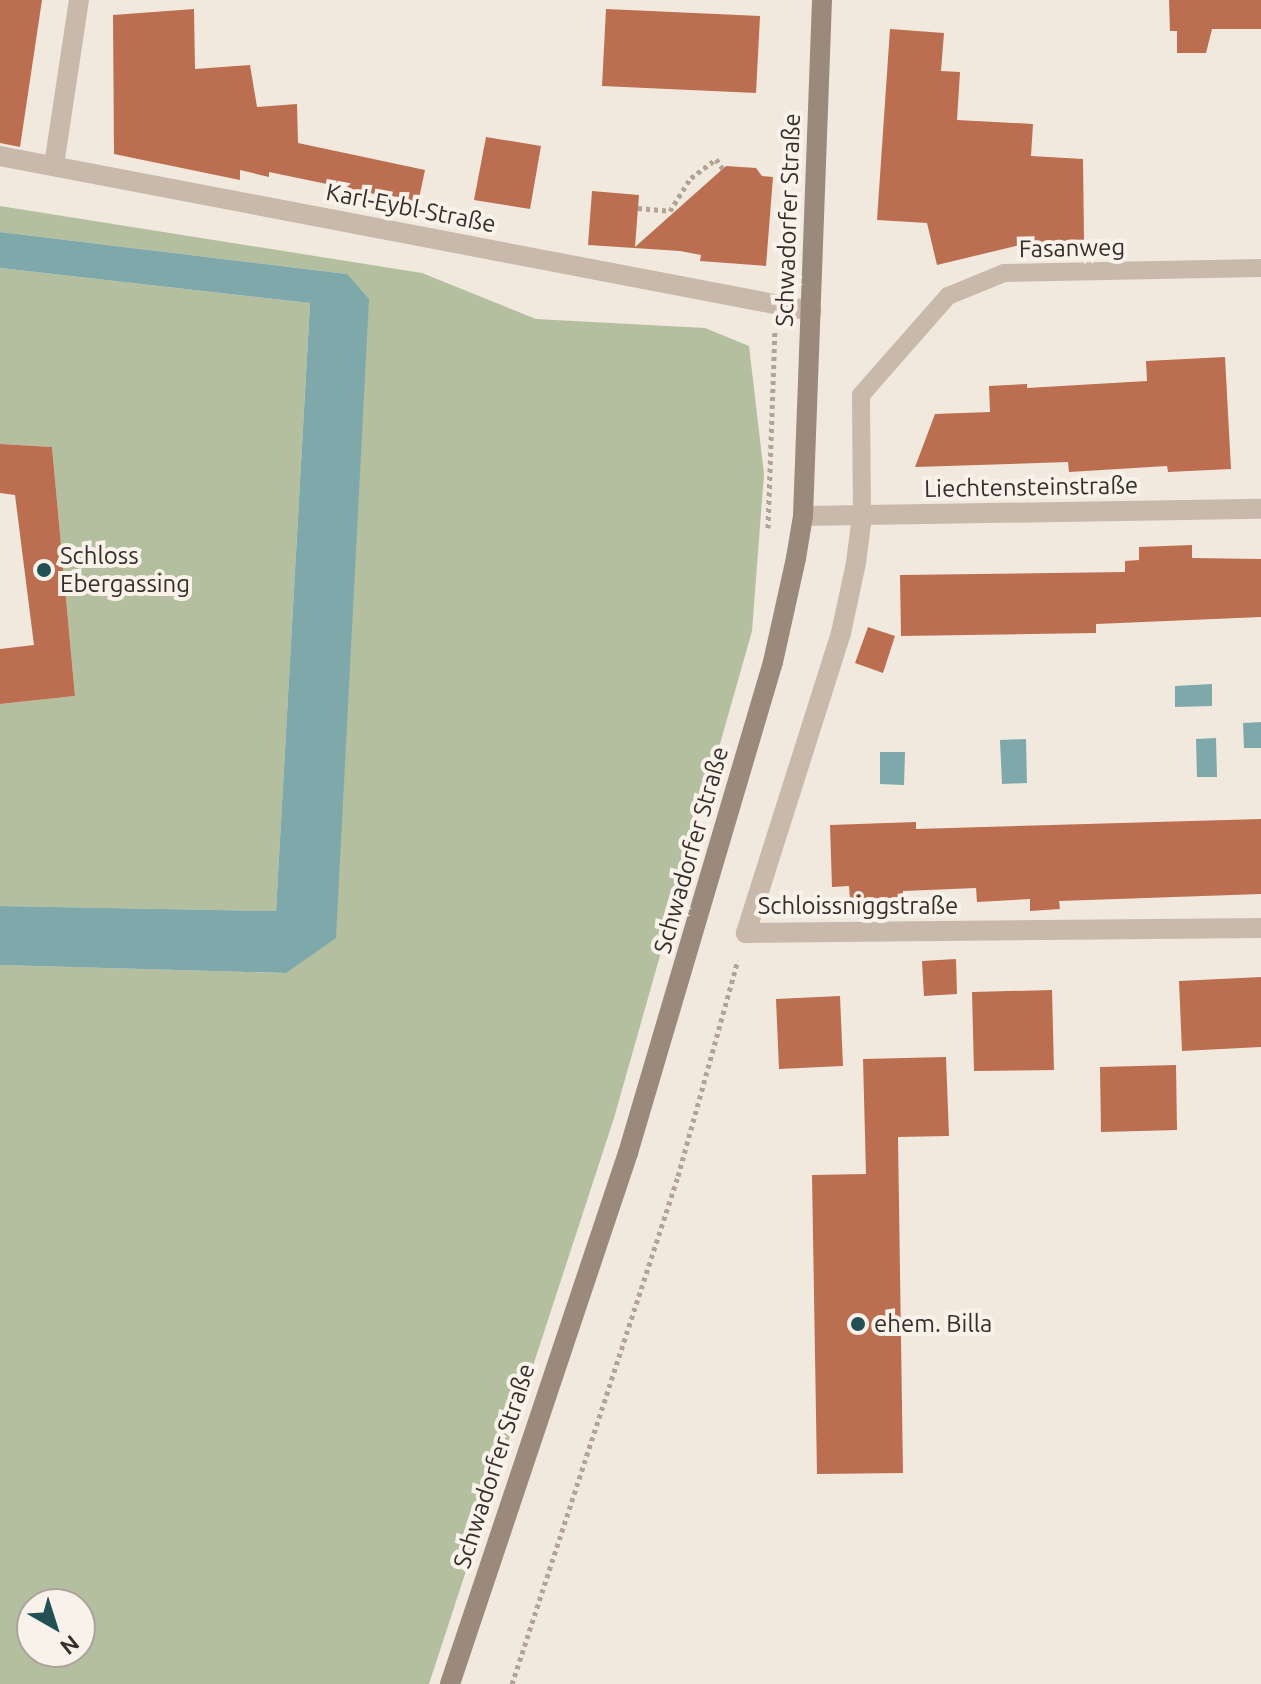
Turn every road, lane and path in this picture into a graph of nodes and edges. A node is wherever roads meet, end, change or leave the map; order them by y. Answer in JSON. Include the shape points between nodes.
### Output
{"nodes":[{"id":1,"x":79,"y":0,"type":"edge"},
{"id":2,"x":822,"y":0,"type":"edge"},
{"id":3,"x":0,"y":156,"type":"edge"},
{"id":4,"x":54,"y":165,"type":"junction"},
{"id":5,"x":723,"y":169,"type":"dead end"},
{"id":6,"x":638,"y":208,"type":"dead end"},
{"id":7,"x":1261,"y":268,"type":"edge"},
{"id":8,"x":811,"y":311,"type":"junction"},
{"id":9,"x":1261,"y":509,"type":"edge"},
{"id":10,"x":803,"y":516,"type":"junction"},
{"id":11,"x":862,"y":516,"type":"junction"},
{"id":12,"x":1261,"y":928,"type":"edge"},
{"id":13,"x":746,"y":933,"type":"junction"},
{"id":14,"x":450,"y":1684,"type":"edge"},
{"id":15,"x":512,"y":1684,"type":"edge"}],
"edges":[{"from":1,"to":4,"type":"street"},
{"from":2,"to":8,"type":"main road","name":"Schwadorfer Straße"},
{"from":3,"to":4,"type":"street","name":"Karl-Eybl-Straße"},
{"from":4,"to":8,"type":"street","name":"Karl-Eybl-Straße"},
{"from":5,"to":6,"type":"path","via":[[716,159],[691,178],[670,211]]},
{"from":7,"to":11,"type":"lane","name":"Fasanweg","via":[[1004,273],[948,296],[861,395]]},
{"from":8,"to":10,"type":"main road","name":"Schwadorfer Straße"},
{"from":9,"to":11,"type":"street","name":"Liechtensteinstraße"},
{"from":10,"to":11,"type":"street","name":"Liechtensteinstraße"},
{"from":10,"to":14,"type":"main road","name":"Schwadorfer Straße","via":[[773,662],[637,1123]]},
{"from":11,"to":13,"type":"street","name":"Schloissniggstraße","via":[[841,633]]},
{"from":12,"to":13,"type":"street","name":"Schloissniggstraße"},
{"from":13,"to":15,"type":"path","via":[[678,1176]]}]}
